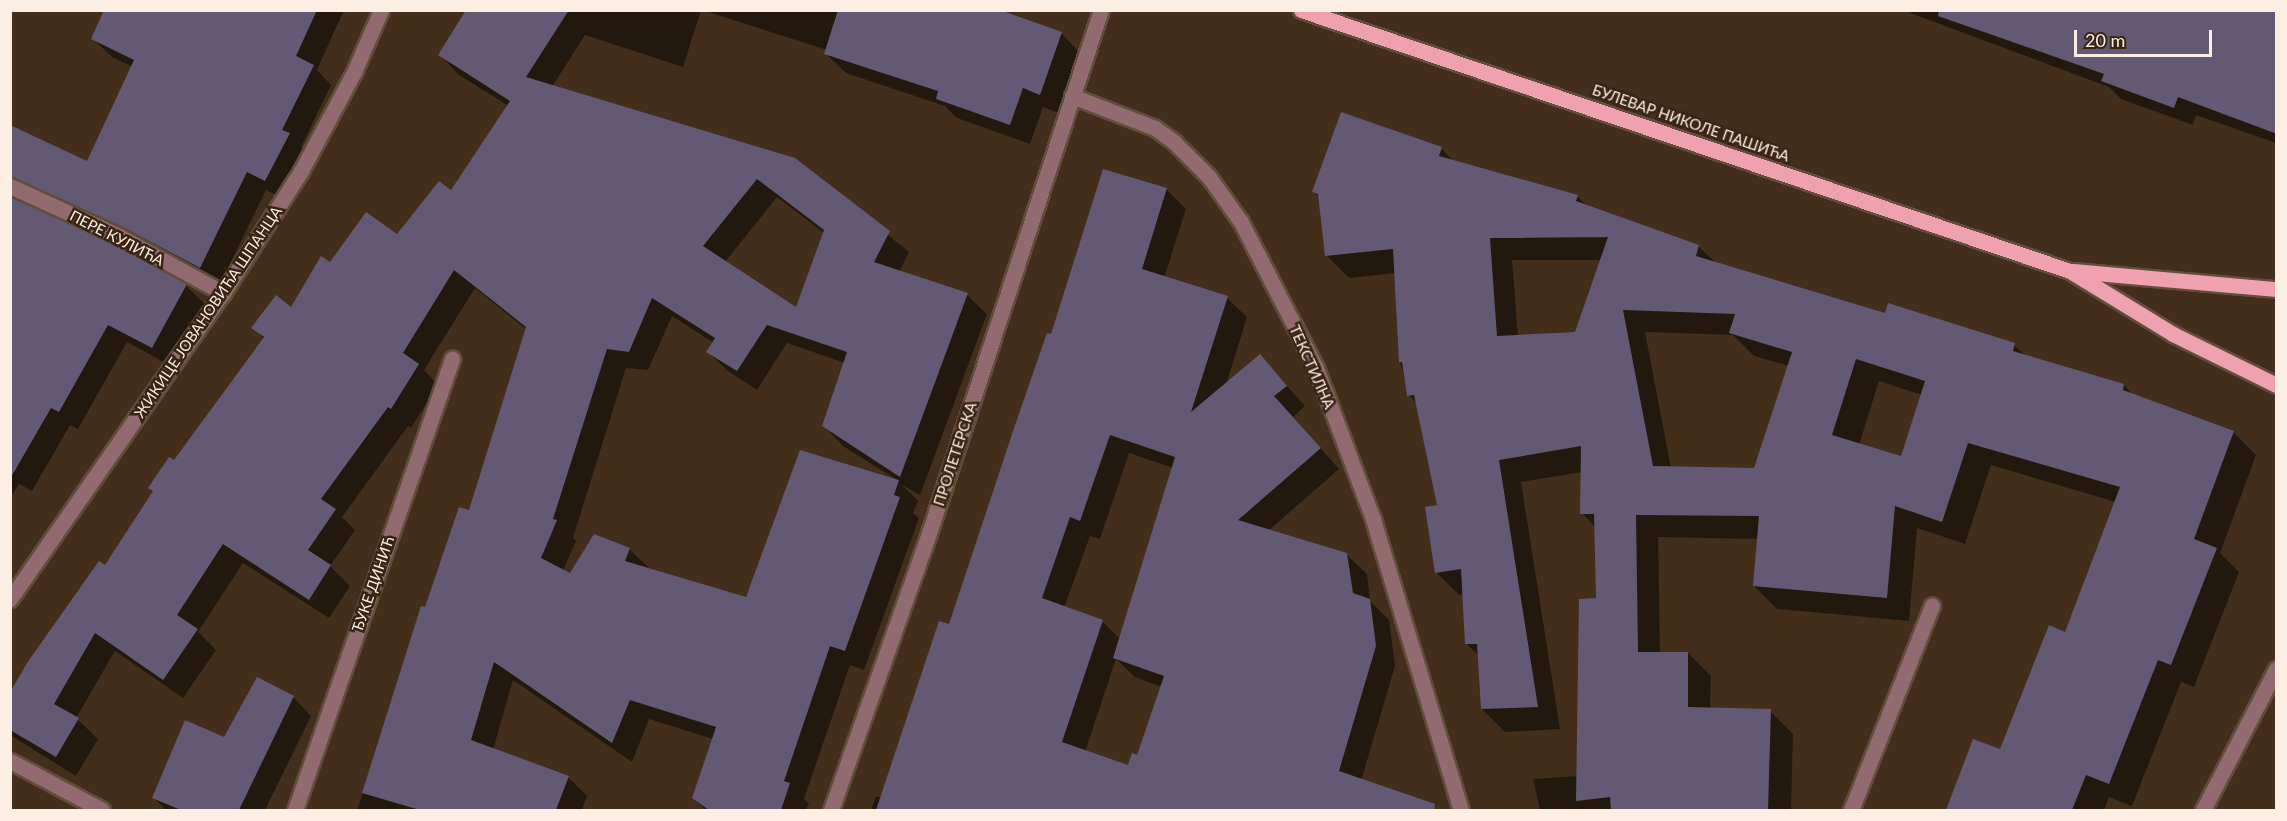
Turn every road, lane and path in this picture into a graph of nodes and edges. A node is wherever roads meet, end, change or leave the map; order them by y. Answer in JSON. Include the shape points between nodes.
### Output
{"nodes":[{"id":1,"x":381,"y":10,"type":"edge"},
{"id":2,"x":1101,"y":10,"type":"edge"},
{"id":3,"x":1301,"y":10,"type":"edge"},
{"id":4,"x":1072,"y":96,"type":"junction"},
{"id":5,"x":10,"y":186,"type":"edge"},
{"id":6,"x":2070,"y":271,"type":"junction"},
{"id":7,"x":2277,"y":289,"type":"edge"},
{"id":8,"x":223,"y":294,"type":"junction"},
{"id":9,"x":452,"y":358,"type":"dead end"},
{"id":10,"x":2277,"y":385,"type":"edge"},
{"id":11,"x":10,"y":599,"type":"edge"},
{"id":12,"x":1932,"y":605,"type":"dead end"},
{"id":13,"x":2277,"y":669,"type":"edge"},
{"id":14,"x":10,"y":760,"type":"edge"},
{"id":15,"x":102,"y":810,"type":"edge"},
{"id":16,"x":295,"y":810,"type":"edge"},
{"id":17,"x":831,"y":810,"type":"edge"},
{"id":18,"x":1461,"y":810,"type":"edge"},
{"id":19,"x":1851,"y":810,"type":"edge"},
{"id":20,"x":2203,"y":810,"type":"edge"}],
"edges":[{"from":1,"to":8,"type":"street","name":"ЖИКИЦЕ ЈОВАНОВИЋА ШПАНЦА","via":[[354,72],[301,171]]},
{"from":2,"to":4,"type":"street"},
{"from":3,"to":6,"type":"main road","name":"БУЛЕВАР НИКОЛЕ ПАШИЋА"},
{"from":4,"to":17,"type":"street","name":"ПРОЛЕТЕРСКА","via":[[929,533]]},
{"from":4,"to":18,"type":"street","name":"ТЕКСТИЛНА","via":[[1155,128],[1174,142],[1209,177],[1241,222],[1316,368],[1372,519]]},
{"from":5,"to":8,"type":"street","name":"ПЕРЕ КУЛИЋА","via":[[119,236]]},
{"from":6,"to":7,"type":"main road","name":"БУЛЕВАР НИКОЛЕ ПАШИЋА"},
{"from":6,"to":10,"type":"main road","name":"БУЛЕВАР НИКОЛЕ ПАШИЋА","via":[[2173,334]]},
{"from":8,"to":11,"type":"street","name":"ЖИКИЦЕ ЈОВАНОВИЋА ШПАНЦА"},
{"from":9,"to":16,"type":"street","name":"ЂУКЕ ДИНИЋ"},
{"from":12,"to":19,"type":"street"},
{"from":13,"to":20,"type":"street"},
{"from":14,"to":15,"type":"street"}]}
